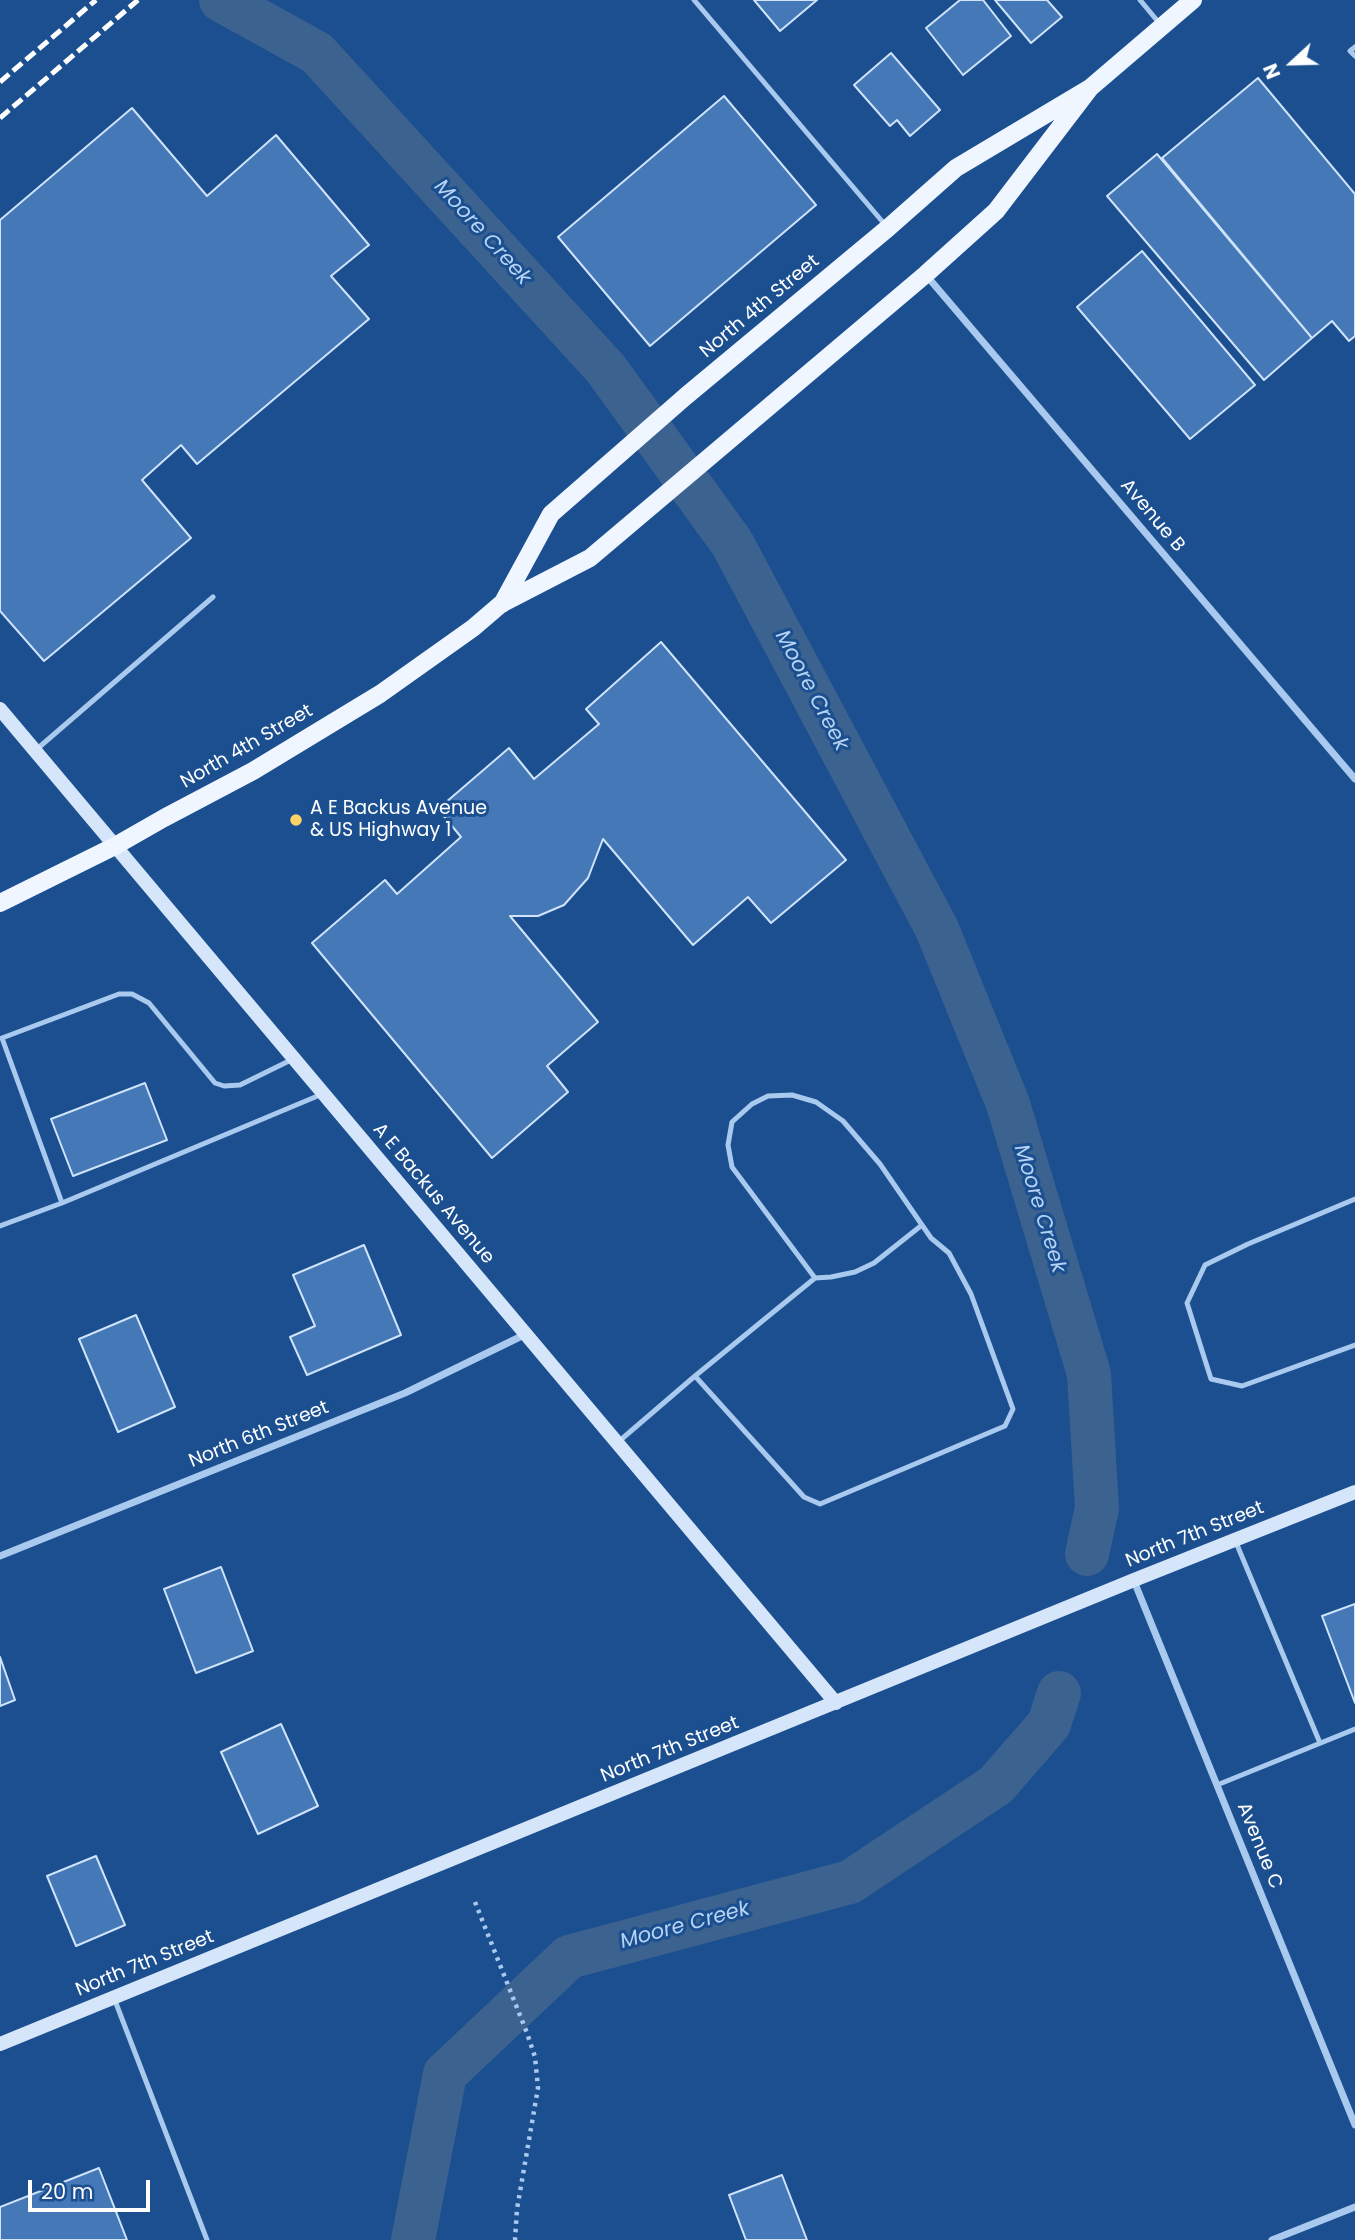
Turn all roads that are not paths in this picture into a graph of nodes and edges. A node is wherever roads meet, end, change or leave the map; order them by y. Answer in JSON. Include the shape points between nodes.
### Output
{"nodes":[{"id":1,"x":694,"y":0,"type":"edge"},
{"id":2,"x":1140,"y":0,"type":"edge"},
{"id":3,"x":1194,"y":0,"type":"edge"},
{"id":4,"x":1163,"y":26,"type":"junction"},
{"id":5,"x":1355,"y":47,"type":"edge"},
{"id":6,"x":1355,"y":57,"type":"edge"},
{"id":7,"x":1090,"y":88,"type":"junction"},
{"id":8,"x":888,"y":228,"type":"junction"},
{"id":9,"x":926,"y":274,"type":"junction"},
{"id":10,"x":213,"y":597,"type":"dead end"},
{"id":11,"x":501,"y":604,"type":"junction"},
{"id":12,"x":0,"y":709,"type":"edge"},
{"id":13,"x":35,"y":751,"type":"junction"},
{"id":14,"x":1355,"y":779,"type":"edge"},
{"id":15,"x":115,"y":846,"type":"junction"},
{"id":16,"x":0,"y":903,"type":"edge"},
{"id":17,"x":294,"y":1058,"type":"junction"},
{"id":18,"x":323,"y":1093,"type":"junction"},
{"id":19,"x":1355,"y":1199,"type":"edge"},
{"id":20,"x":62,"y":1203,"type":"junction"},
{"id":21,"x":922,"y":1225,"type":"junction"},
{"id":22,"x":0,"y":1226,"type":"edge"},
{"id":23,"x":815,"y":1278,"type":"junction"},
{"id":24,"x":526,"y":1334,"type":"junction"},
{"id":25,"x":1355,"y":1345,"type":"edge"},
{"id":26,"x":695,"y":1376,"type":"junction"},
{"id":27,"x":617,"y":1443,"type":"junction"},
{"id":28,"x":1354,"y":1495,"type":"edge"},
{"id":29,"x":1235,"y":1540,"type":"junction"},
{"id":30,"x":0,"y":1556,"type":"edge"},
{"id":31,"x":1134,"y":1580,"type":"junction"},
{"id":32,"x":836,"y":1703,"type":"junction"},
{"id":33,"x":1355,"y":1729,"type":"edge"},
{"id":34,"x":1320,"y":1743,"type":"junction"},
{"id":35,"x":1217,"y":1785,"type":"junction"},
{"id":36,"x":114,"y":1998,"type":"junction"},
{"id":37,"x":0,"y":2044,"type":"edge"},
{"id":38,"x":1355,"y":2124,"type":"edge"},
{"id":39,"x":1355,"y":2207,"type":"edge"},
{"id":40,"x":207,"y":2240,"type":"edge"},
{"id":41,"x":1272,"y":2240,"type":"edge"}],
"edges":[{"from":1,"to":8,"type":"lane"},
{"from":2,"to":4,"type":"lane"},
{"from":3,"to":4,"type":"main road","name":"North 4th Street"},
{"from":4,"to":7,"type":"main road","name":"North 4th Street"},
{"from":5,"to":6,"type":"lane","via":[[1350,51]]},
{"from":7,"to":8,"type":"main road","name":"North 4th Street","via":[[956,168]]},
{"from":7,"to":9,"type":"main road","name":"North 4th Street","via":[[996,211]]},
{"from":8,"to":11,"type":"main road","name":"North 4th Street","via":[[551,514]]},
{"from":9,"to":11,"type":"main road","name":"North 4th Street","via":[[590,558]]},
{"from":9,"to":14,"type":"street","name":"Avenue B"},
{"from":10,"to":13,"type":"lane"},
{"from":11,"to":15,"type":"main road","name":"North 4th Street","via":[[380,694],[253,771]]},
{"from":12,"to":13,"type":"street","name":"A E Backus Avenue"},
{"from":13,"to":15,"type":"street","name":"A E Backus Avenue"},
{"from":15,"to":16,"type":"main road","name":"North 4th Street"},
{"from":15,"to":17,"type":"street","name":"A E Backus Avenue"},
{"from":17,"to":18,"type":"street","name":"A E Backus Avenue"},
{"from":17,"to":20,"type":"lane","via":[[240,1085],[215,1083],[149,1003],[132,994],[2,1038]]},
{"from":18,"to":20,"type":"lane"},
{"from":18,"to":24,"type":"street","name":"A E Backus Avenue"},
{"from":19,"to":25,"type":"lane","via":[[1205,1265],[1186,1303],[1211,1379],[1242,1386]]},
{"from":20,"to":22,"type":"lane"},
{"from":21,"to":23,"type":"lane","via":[[874,1263],[855,1272]]},
{"from":21,"to":23,"type":"lane","via":[[843,1121],[816,1102],[792,1095],[768,1096],[732,1122],[728,1145],[733,1167]]},
{"from":21,"to":26,"type":"lane","via":[[949,1253],[971,1294],[1013,1409],[1005,1426],[820,1504],[804,1497]]},
{"from":23,"to":26,"type":"lane"},
{"from":24,"to":27,"type":"street","name":"A E Backus Avenue"},
{"from":24,"to":30,"type":"street","name":"North 6th Street","via":[[405,1393]]},
{"from":26,"to":27,"type":"lane"},
{"from":27,"to":32,"type":"street","name":"A E Backus Avenue"},
{"from":28,"to":29,"type":"street","name":"North 7th Street"},
{"from":29,"to":31,"type":"street","name":"North 7th Street"},
{"from":29,"to":34,"type":"lane"},
{"from":31,"to":32,"type":"street","name":"North 7th Street"},
{"from":31,"to":35,"type":"street","name":"Avenue C"},
{"from":32,"to":36,"type":"street","name":"North 7th Street"},
{"from":33,"to":34,"type":"lane"},
{"from":34,"to":35,"type":"lane"},
{"from":35,"to":38,"type":"street","name":"Avenue C"},
{"from":36,"to":37,"type":"street","name":"North 7th Street"},
{"from":36,"to":40,"type":"lane"},
{"from":39,"to":41,"type":"street"}]}
